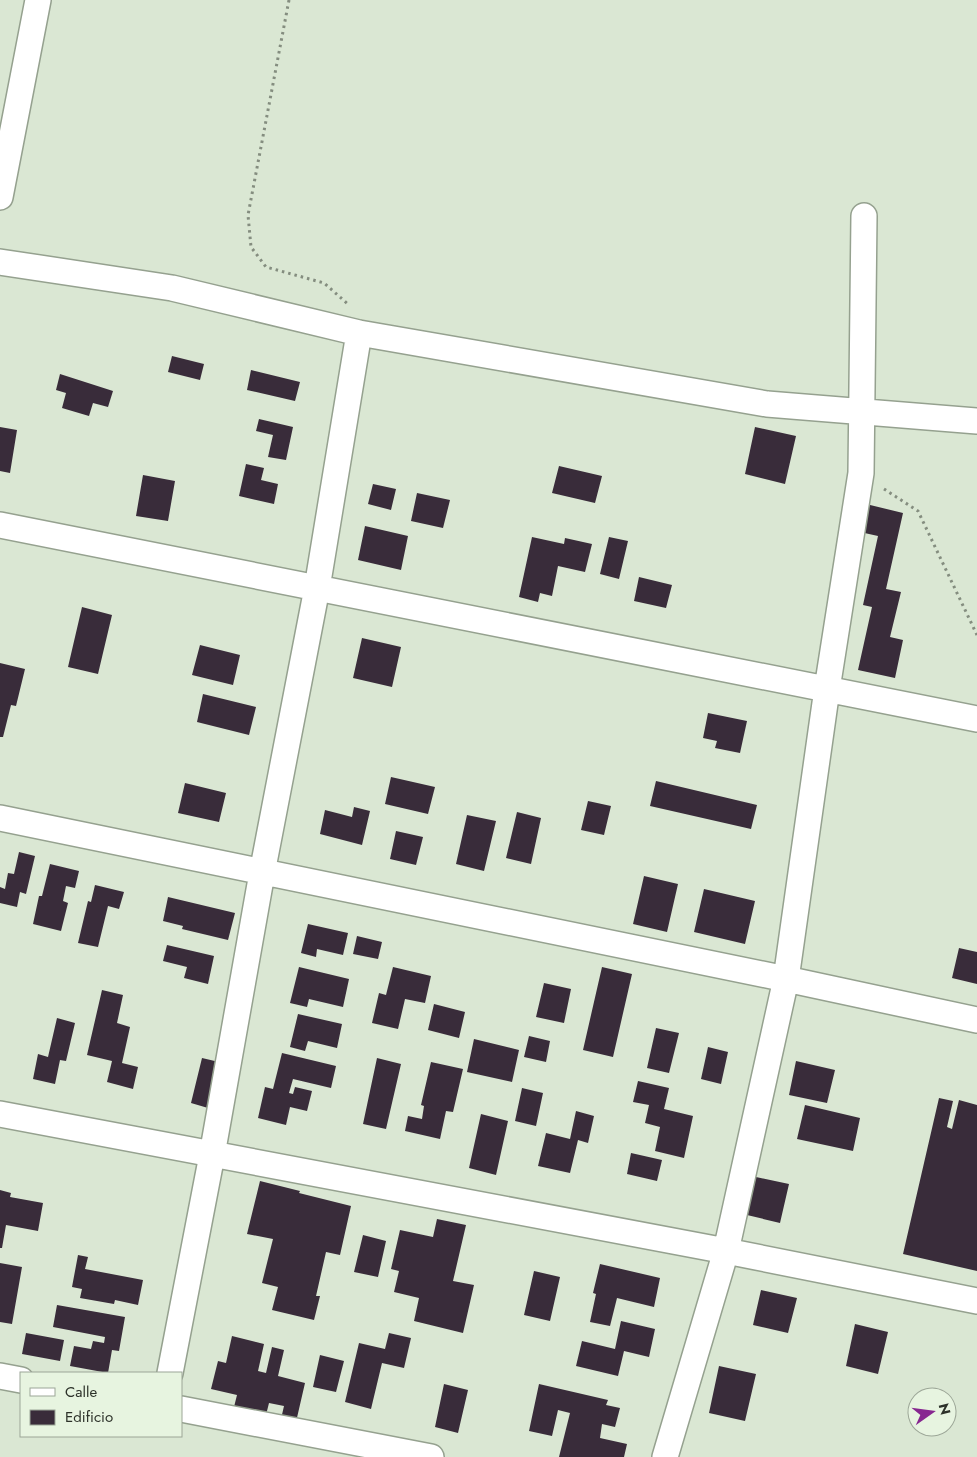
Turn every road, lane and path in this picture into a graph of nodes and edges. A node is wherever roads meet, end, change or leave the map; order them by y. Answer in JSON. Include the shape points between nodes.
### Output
{"nodes":[{"id":1,"x":38,"y":0,"type":"edge"},
{"id":2,"x":289,"y":0,"type":"edge"},
{"id":3,"x":0,"y":197,"type":"edge"},
{"id":4,"x":864,"y":216,"type":"dead end"},
{"id":5,"x":0,"y":262,"type":"edge"},
{"id":6,"x":359,"y":334,"type":"junction"},
{"id":7,"x":862,"y":411,"type":"junction"},
{"id":8,"x":977,"y":421,"type":"edge"},
{"id":9,"x":860,"y":473,"type":"junction"},
{"id":10,"x":0,"y":525,"type":"edge"},
{"id":11,"x":317,"y":588,"type":"junction"},
{"id":12,"x":977,"y":634,"type":"edge"},
{"id":13,"x":827,"y":689,"type":"junction"},
{"id":14,"x":977,"y":719,"type":"edge"},
{"id":15,"x":0,"y":818,"type":"edge"},
{"id":16,"x":262,"y":873,"type":"junction"},
{"id":17,"x":786,"y":979,"type":"junction"},
{"id":18,"x":977,"y":1020,"type":"edge"},
{"id":19,"x":0,"y":1114,"type":"edge"},
{"id":20,"x":212,"y":1155,"type":"junction"},
{"id":21,"x":726,"y":1251,"type":"junction"},
{"id":22,"x":977,"y":1301,"type":"edge"},
{"id":23,"x":170,"y":1372,"type":"edge"},
{"id":24,"x":0,"y":1376,"type":"edge"},
{"id":25,"x":20,"y":1380,"type":"edge"},
{"id":26,"x":182,"y":1409,"type":"edge"},
{"id":27,"x":431,"y":1457,"type":"edge"},
{"id":28,"x":665,"y":1457,"type":"edge"}],
"edges":[{"from":1,"to":3,"type":"street"},
{"from":2,"to":6,"type":"path","via":[[248,215],[251,247],[266,267],[324,283],[349,304]]},
{"from":4,"to":7,"type":"street"},
{"from":5,"to":6,"type":"street","via":[[172,288]]},
{"from":6,"to":7,"type":"street","via":[[767,404]]},
{"from":6,"to":11,"type":"street"},
{"from":7,"to":8,"type":"street"},
{"from":7,"to":9,"type":"street"},
{"from":9,"to":12,"type":"path","via":[[918,512]]},
{"from":9,"to":13,"type":"street"},
{"from":10,"to":11,"type":"street"},
{"from":11,"to":13,"type":"street"},
{"from":11,"to":16,"type":"street"},
{"from":13,"to":14,"type":"street"},
{"from":13,"to":17,"type":"street"},
{"from":15,"to":16,"type":"street"},
{"from":16,"to":17,"type":"street"},
{"from":16,"to":20,"type":"street"},
{"from":17,"to":18,"type":"street"},
{"from":17,"to":21,"type":"street"},
{"from":19,"to":20,"type":"street"},
{"from":20,"to":21,"type":"street"},
{"from":20,"to":23,"type":"street"},
{"from":21,"to":22,"type":"street"},
{"from":21,"to":28,"type":"street"},
{"from":24,"to":25,"type":"street"},
{"from":26,"to":27,"type":"street"}]}
